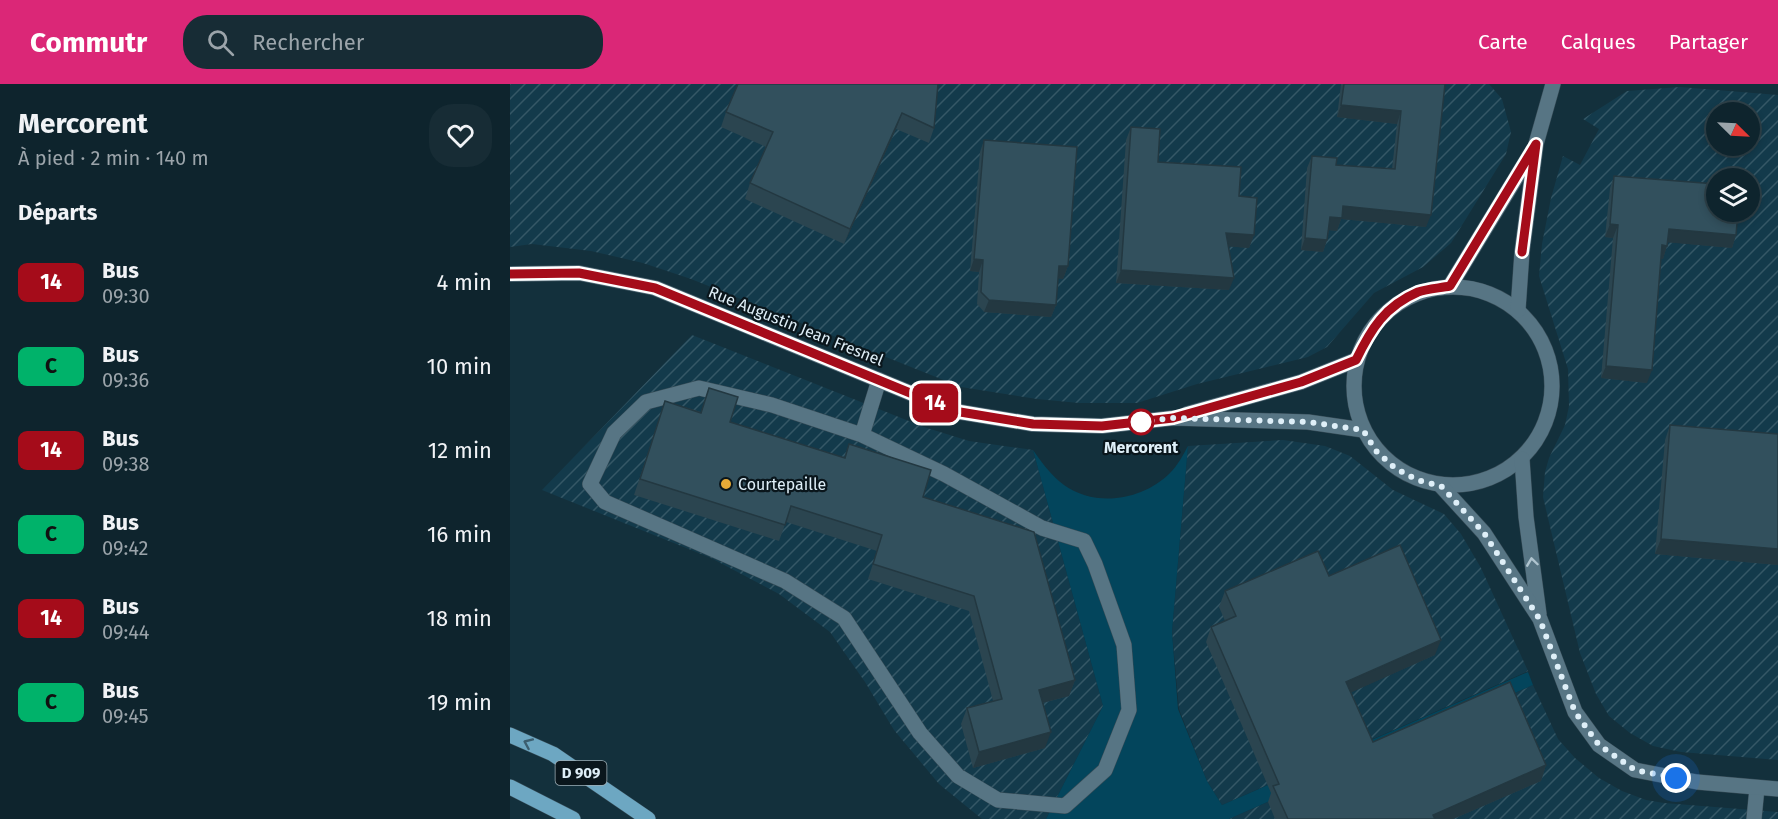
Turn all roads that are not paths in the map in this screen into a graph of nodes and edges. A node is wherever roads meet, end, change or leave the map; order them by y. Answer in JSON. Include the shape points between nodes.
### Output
{"nodes":[{"id":1,"x":1553,"y":84,"type":"edge"},
{"id":2,"x":1536,"y":144,"type":"junction"},
{"id":3,"x":510,"y":274,"type":"edge"},
{"id":4,"x":1450,"y":286,"type":"junction"},
{"id":5,"x":1518,"y":310,"type":"junction"},
{"id":6,"x":1356,"y":360,"type":"junction"},
{"id":7,"x":879,"y":380,"type":"junction"},
{"id":8,"x":1173,"y":418,"type":"junction"},
{"id":9,"x":1363,"y":430,"type":"junction"},
{"id":10,"x":862,"y":435,"type":"junction"},
{"id":11,"x":1522,"y":459,"type":"junction"},
{"id":12,"x":1441,"y":486,"type":"junction"},
{"id":13,"x":1540,"y":620,"type":"junction"},
{"id":14,"x":510,"y":735,"type":"edge"},
{"id":15,"x":510,"y":787,"type":"edge"},
{"id":16,"x":1757,"y":788,"type":"junction"},
{"id":17,"x":1778,"y":789,"type":"edge"},
{"id":18,"x":573,"y":819,"type":"edge"},
{"id":19,"x":648,"y":819,"type":"edge"},
{"id":20,"x":1754,"y":819,"type":"edge"}],
"edges":[{"from":1,"to":2,"type":"street"},
{"from":2,"to":4,"type":"street"},
{"from":2,"to":5,"type":"street"},
{"from":3,"to":7,"type":"street","name":"Rue Augustin Jean Fresnel","via":[[579,273],[655,288]]},
{"from":4,"to":5,"type":"street","via":[[1474,288]]},
{"from":4,"to":6,"type":"street","via":[[1418,292],[1391,308],[1370,331]]},
{"from":5,"to":11,"type":"street","via":[[1540,336],[1551,367],[1551,400],[1542,432]]},
{"from":6,"to":8,"type":"street","name":"Rue Augustin Jean Fresnel","via":[[1301,382]]},
{"from":6,"to":9,"type":"street","via":[[1355,407]]},
{"from":7,"to":8,"type":"street","name":"Rue Augustin Jean Fresnel","via":[[954,411],[1033,424],[1102,426]]},
{"from":7,"to":10,"type":"street"},
{"from":8,"to":9,"type":"street","name":"Rue Augustin Jean Fresnel","via":[[1308,422]]},
{"from":9,"to":12,"type":"street","via":[[1376,451],[1395,468],[1417,480]]},
{"from":10,"to":10,"type":"street","via":[[772,405],[699,388],[646,402],[614,433],[590,484],[605,502],[785,581],[844,618],[920,733],[958,776],[998,800],[1065,806],[1105,770],[1129,710],[1124,645],[1084,541],[1042,528]]},
{"from":11,"to":12,"type":"street","via":[[1498,475],[1470,485]]},
{"from":13,"to":11,"type":"street","one_way":true},
{"from":12,"to":13,"type":"street","via":[[1484,533]]},
{"from":13,"to":16,"type":"street","via":[[1575,712],[1599,745],[1635,770]]},
{"from":19,"to":14,"type":"main road","number":"D 909","one_way":true,"via":[[553,754]]},
{"from":15,"to":18,"type":"main road","number":"D 909"},
{"from":16,"to":17,"type":"street"},
{"from":16,"to":20,"type":"street"}]}
